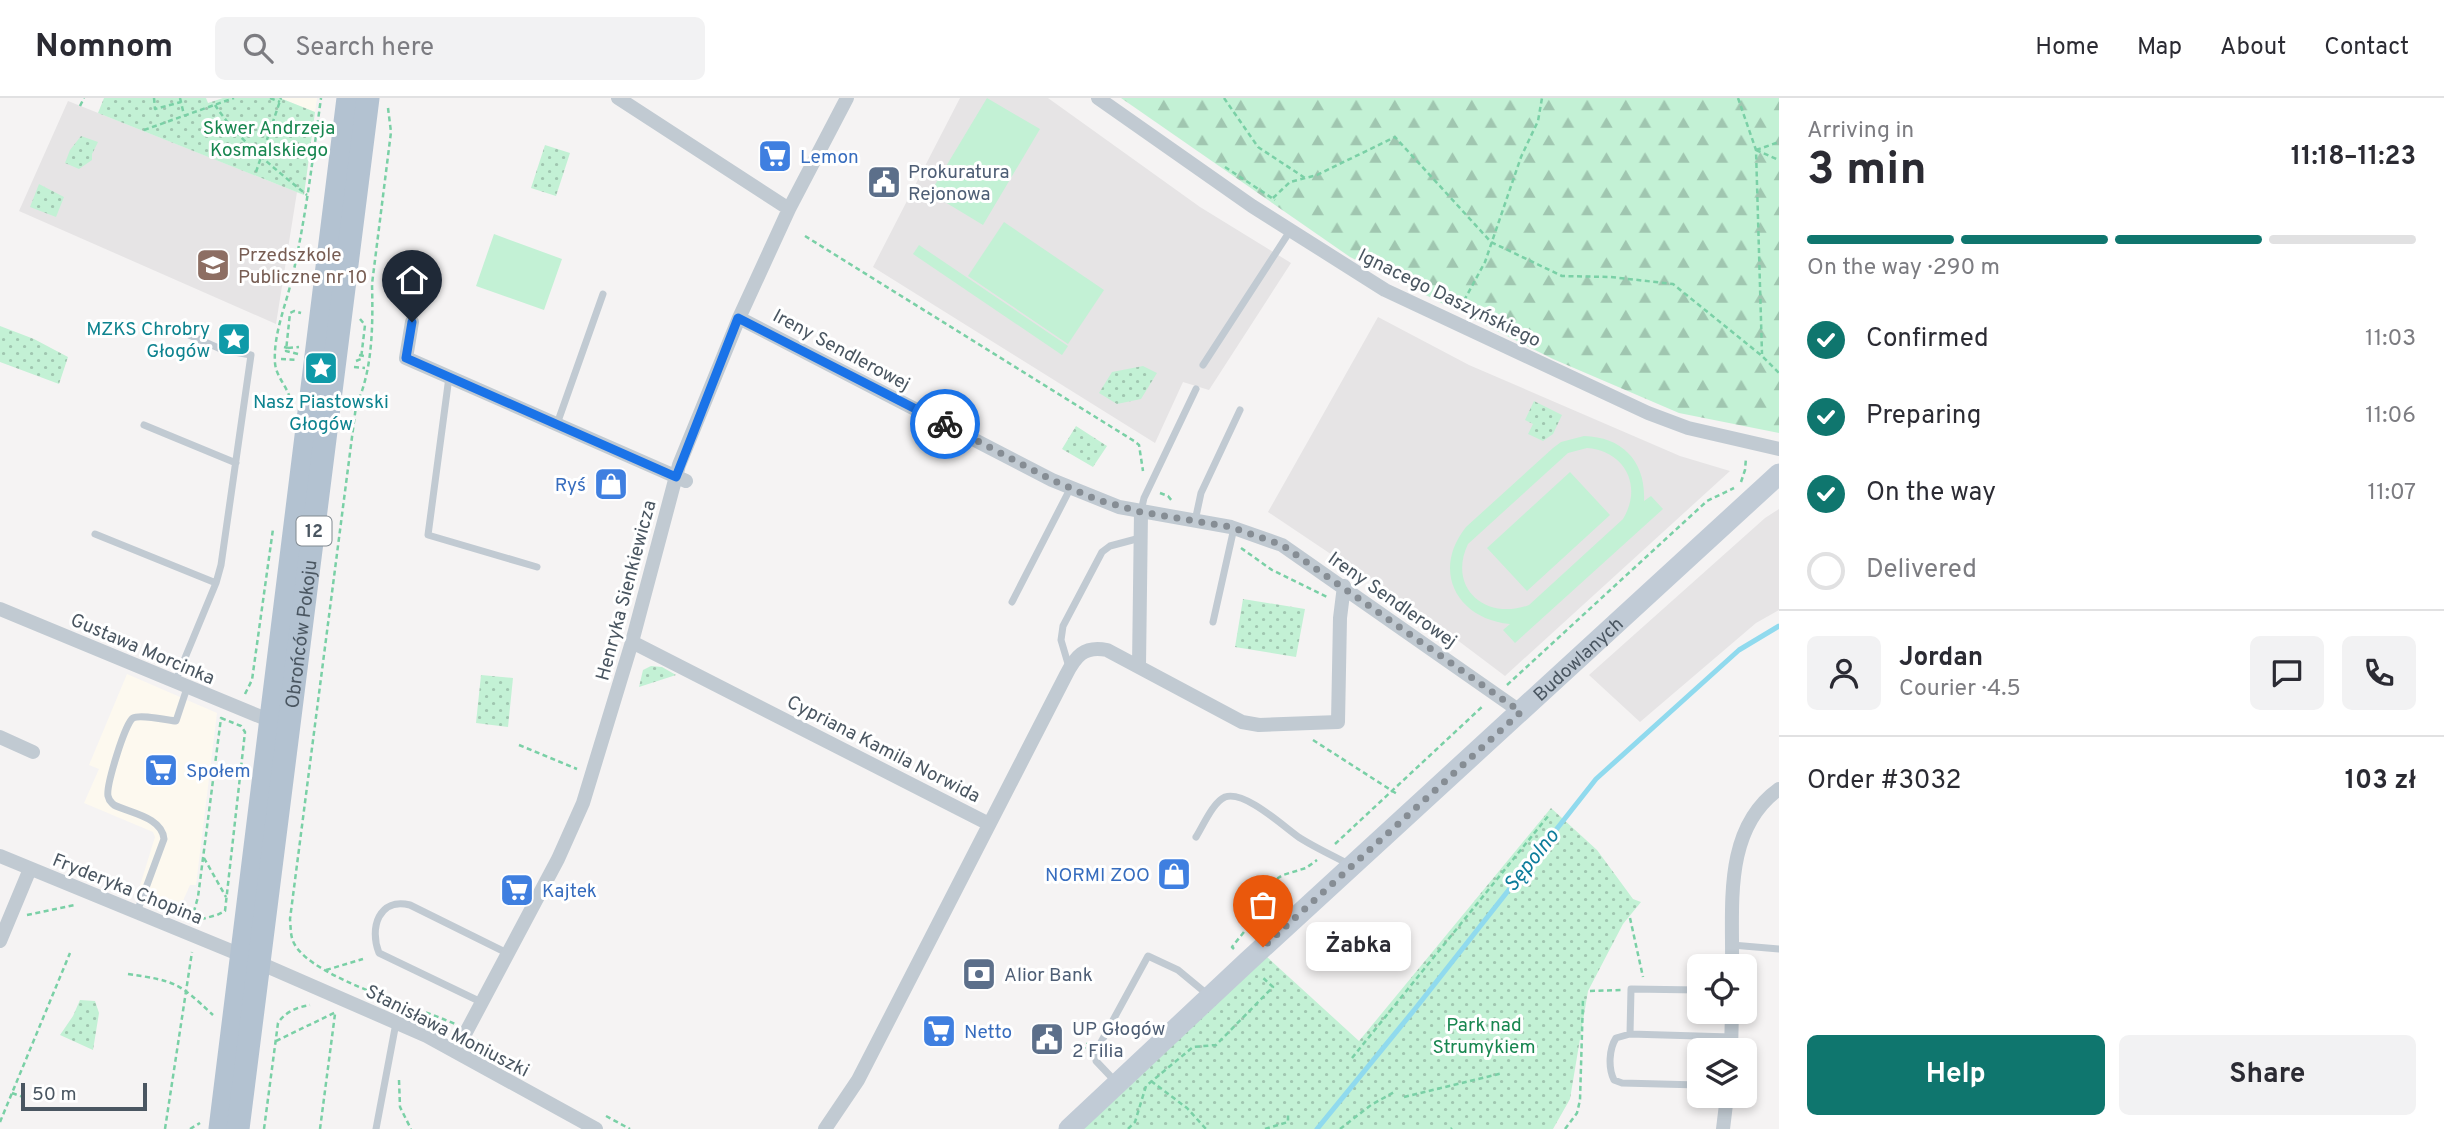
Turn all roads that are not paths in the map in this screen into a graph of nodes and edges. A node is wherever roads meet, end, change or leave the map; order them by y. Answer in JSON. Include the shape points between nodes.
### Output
{"nodes":[{"id":1,"x":348,"y":98,"type":"edge"},
{"id":2,"x":368,"y":98,"type":"edge"},
{"id":3,"x":618,"y":98,"type":"edge"},
{"id":4,"x":847,"y":98,"type":"edge"},
{"id":5,"x":1098,"y":98,"type":"edge"},
{"id":6,"x":789,"y":209,"type":"junction"},
{"id":7,"x":1290,"y":231,"type":"junction"},
{"id":8,"x":603,"y":293,"type":"dead end"},
{"id":9,"x":738,"y":318,"type":"junction"},
{"id":10,"x":412,"y":322,"type":"dead end"},
{"id":11,"x":180,"y":331,"type":"dead end"},
{"id":12,"x":1203,"y":365,"type":"dead end"},
{"id":13,"x":449,"y":377,"type":"junction"},
{"id":14,"x":1196,"y":389,"type":"dead end"},
{"id":15,"x":1240,"y":410,"type":"dead end"},
{"id":16,"x":144,"y":425,"type":"dead end"},
{"id":17,"x":556,"y":425,"type":"junction"},
{"id":18,"x":1779,"y":449,"type":"edge"},
{"id":19,"x":236,"y":463,"type":"junction"},
{"id":20,"x":1779,"y":474,"type":"edge"},
{"id":21,"x":681,"y":479,"type":"junction"},
{"id":22,"x":1070,"y":489,"type":"junction"},
{"id":23,"x":1141,"y":512,"type":"junction"},
{"id":24,"x":1195,"y":521,"type":"junction"},
{"id":25,"x":1234,"y":528,"type":"junction"},
{"id":26,"x":95,"y":534,"type":"dead end"},
{"id":27,"x":1141,"y":537,"type":"junction"},
{"id":28,"x":537,"y":567,"type":"dead end"},
{"id":29,"x":216,"y":583,"type":"junction"},
{"id":30,"x":1344,"y":586,"type":"junction"},
{"id":31,"x":1012,"y":602,"type":"dead end"},
{"id":32,"x":0,"y":609,"type":"edge"},
{"id":33,"x":1213,"y":622,"type":"dead end"},
{"id":34,"x":632,"y":642,"type":"junction"},
{"id":35,"x":1139,"y":666,"type":"junction"},
{"id":36,"x":1070,"y":667,"type":"junction"},
{"id":37,"x":181,"y":685,"type":"junction"},
{"id":38,"x":1521,"y":712,"type":"junction"},
{"id":39,"x":271,"y":721,"type":"junction"},
{"id":40,"x":0,"y":737,"type":"edge"},
{"id":41,"x":33,"y":752,"type":"dead end"},
{"id":42,"x":1779,"y":789,"type":"edge"},
{"id":43,"x":989,"y":824,"type":"junction"},
{"id":44,"x":1196,"y":837,"type":"dead end"},
{"id":45,"x":0,"y":856,"type":"edge"},
{"id":46,"x":1353,"y":866,"type":"junction"},
{"id":47,"x":30,"y":869,"type":"junction"},
{"id":48,"x":137,"y":913,"type":"junction"},
{"id":49,"x":0,"y":941,"type":"edge"},
{"id":50,"x":1732,"y":945,"type":"junction"},
{"id":51,"x":1779,"y":948,"type":"edge"},
{"id":52,"x":507,"y":953,"type":"junction"},
{"id":53,"x":1732,"y":954,"type":"edge"},
{"id":54,"x":250,"y":959,"type":"junction"},
{"id":55,"x":1687,"y":990,"type":"edge"},
{"id":56,"x":1210,"y":997,"type":"junction"},
{"id":57,"x":481,"y":1002,"type":"junction"},
{"id":58,"x":396,"y":1023,"type":"junction"},
{"id":59,"x":1630,"y":1034,"type":"junction"},
{"id":60,"x":1687,"y":1039,"type":"edge"},
{"id":61,"x":456,"y":1051,"type":"junction"},
{"id":62,"x":1118,"y":1084,"type":"junction"},
{"id":63,"x":1687,"y":1085,"type":"edge"},
{"id":64,"x":1726,"y":1108,"type":"edge"},
{"id":65,"x":210,"y":1126,"type":"edge"},
{"id":66,"x":238,"y":1129,"type":"edge"},
{"id":67,"x":376,"y":1129,"type":"edge"},
{"id":68,"x":596,"y":1129,"type":"edge"},
{"id":69,"x":825,"y":1129,"type":"edge"},
{"id":70,"x":1069,"y":1129,"type":"edge"},
{"id":71,"x":1723,"y":1129,"type":"edge"}],
"edges":[{"from":1,"to":39,"type":"main road","name":"Obrońców Pokoju","number":"12"},
{"from":2,"to":54,"type":"main road","name":"Obrońców Pokoju","number":"12"},
{"from":3,"to":6,"type":"street"},
{"from":4,"to":6,"type":"street","name":"Henryka Sienkiewicza"},
{"from":5,"to":7,"type":"street","name":"Ignacego Daszyńskiego"},
{"from":6,"to":9,"type":"street","name":"Henryka Sienkiewicza"},
{"from":7,"to":12,"type":"lane"},
{"from":7,"to":18,"type":"street","name":"Ignacego Daszyńskiego","via":[[1385,290],[1648,414]]},
{"from":8,"to":17,"type":"lane"},
{"from":9,"to":21,"type":"street","name":"Henryka Sienkiewicza"},
{"from":9,"to":22,"type":"street","name":"Ireny Sendlerowej"},
{"from":10,"to":13,"type":"street","via":[[406,358]]},
{"from":11,"to":19,"type":"lane","via":[[223,350],[251,355]]},
{"from":13,"to":17,"type":"street"},
{"from":13,"to":28,"type":"lane","via":[[428,535]]},
{"from":14,"to":23,"type":"lane"},
{"from":15,"to":24,"type":"lane","via":[[1201,493]]},
{"from":16,"to":19,"type":"lane"},
{"from":17,"to":21,"type":"street"},
{"from":19,"to":29,"type":"lane"},
{"from":20,"to":38,"type":"street","name":"Budowlanych"},
{"from":21,"to":34,"type":"street","name":"Henryka Sienkiewicza"},
{"from":22,"to":23,"type":"street","name":"Ireny Sendlerowej"},
{"from":22,"to":31,"type":"lane"},
{"from":23,"to":24,"type":"street","name":"Ireny Sendlerowej"},
{"from":23,"to":27,"type":"street"},
{"from":24,"to":25,"type":"street","name":"Ireny Sendlerowej"},
{"from":25,"to":30,"type":"street","name":"Ireny Sendlerowej","via":[[1282,545]]},
{"from":25,"to":33,"type":"lane"},
{"from":26,"to":29,"type":"lane"},
{"from":27,"to":35,"type":"street"},
{"from":27,"to":36,"type":"lane","via":[[1102,552],[1063,626],[1061,640]]},
{"from":29,"to":37,"type":"lane"},
{"from":30,"to":35,"type":"street","name":"Cypriana Kamila Norwida","via":[[1338,722],[1250,724]]},
{"from":30,"to":38,"type":"street","name":"Ireny Sendlerowej"},
{"from":32,"to":37,"type":"street","name":"Gustawa Morcinka"},
{"from":34,"to":43,"type":"street","name":"Cypriana Kamila Norwida"},
{"from":34,"to":52,"type":"street","name":"Henryka Sienkiewicza","via":[[583,803]]},
{"from":35,"to":36,"type":"street","name":"Cypriana Kamila Norwida","via":[[1097,648],[1079,653]]},
{"from":36,"to":43,"type":"street","name":"Cypriana Kamila Norwida"},
{"from":37,"to":39,"type":"street","name":"Gustawa Morcinka"},
{"from":37,"to":48,"type":"lane","via":[[176,722],[138,717],[129,721],[108,790],[114,805],[153,821],[163,832]]},
{"from":38,"to":46,"type":"street","name":"Budowlanych"},
{"from":39,"to":54,"type":"main road","name":"Obrońców Pokoju","number":"12"},
{"from":40,"to":41,"type":"street"},
{"from":42,"to":50,"type":"street","via":[[1749,821],[1737,848]]},
{"from":43,"to":69,"type":"street","via":[[858,1080]]},
{"from":44,"to":46,"type":"lane","via":[[1218,802],[1238,797]]},
{"from":45,"to":47,"type":"street","name":"Fryderyka Chopina"},
{"from":46,"to":56,"type":"street","name":"Budowlanych"},
{"from":47,"to":48,"type":"street","name":"Fryderyka Chopina"},
{"from":47,"to":49,"type":"street"},
{"from":48,"to":54,"type":"street","name":"Fryderyka Chopina"},
{"from":50,"to":51,"type":"lane"},
{"from":50,"to":53,"type":"street"},
{"from":52,"to":57,"type":"street","name":"Henryka Sienkiewicza"},
{"from":52,"to":57,"type":"lane","via":[[410,905],[390,904],[382,912],[375,929],[379,953]]},
{"from":54,"to":58,"type":"street","name":"Stanisława Moniuszki"},
{"from":54,"to":65,"type":"main road","name":"Obrońców Pokoju","number":"12"},
{"from":54,"to":66,"type":"main road","name":"Obrońców Pokoju","number":"12"},
{"from":55,"to":59,"type":"lane","via":[[1631,989]]},
{"from":56,"to":62,"type":"street","name":"Budowlanych"},
{"from":56,"to":62,"type":"lane","via":[[1178,970],[1148,956],[1100,1044],[1096,1061]]},
{"from":57,"to":61,"type":"street","name":"Henryka Sienkiewicza"},
{"from":58,"to":61,"type":"street","name":"Stanisława Moniuszki"},
{"from":58,"to":67,"type":"lane"},
{"from":59,"to":60,"type":"lane"},
{"from":59,"to":63,"type":"lane","via":[[1612,1044],[1614,1080]]},
{"from":61,"to":68,"type":"street","name":"Stanisława Moniuszki"},
{"from":62,"to":70,"type":"street","name":"Budowlanych"},
{"from":64,"to":71,"type":"street"}]}
